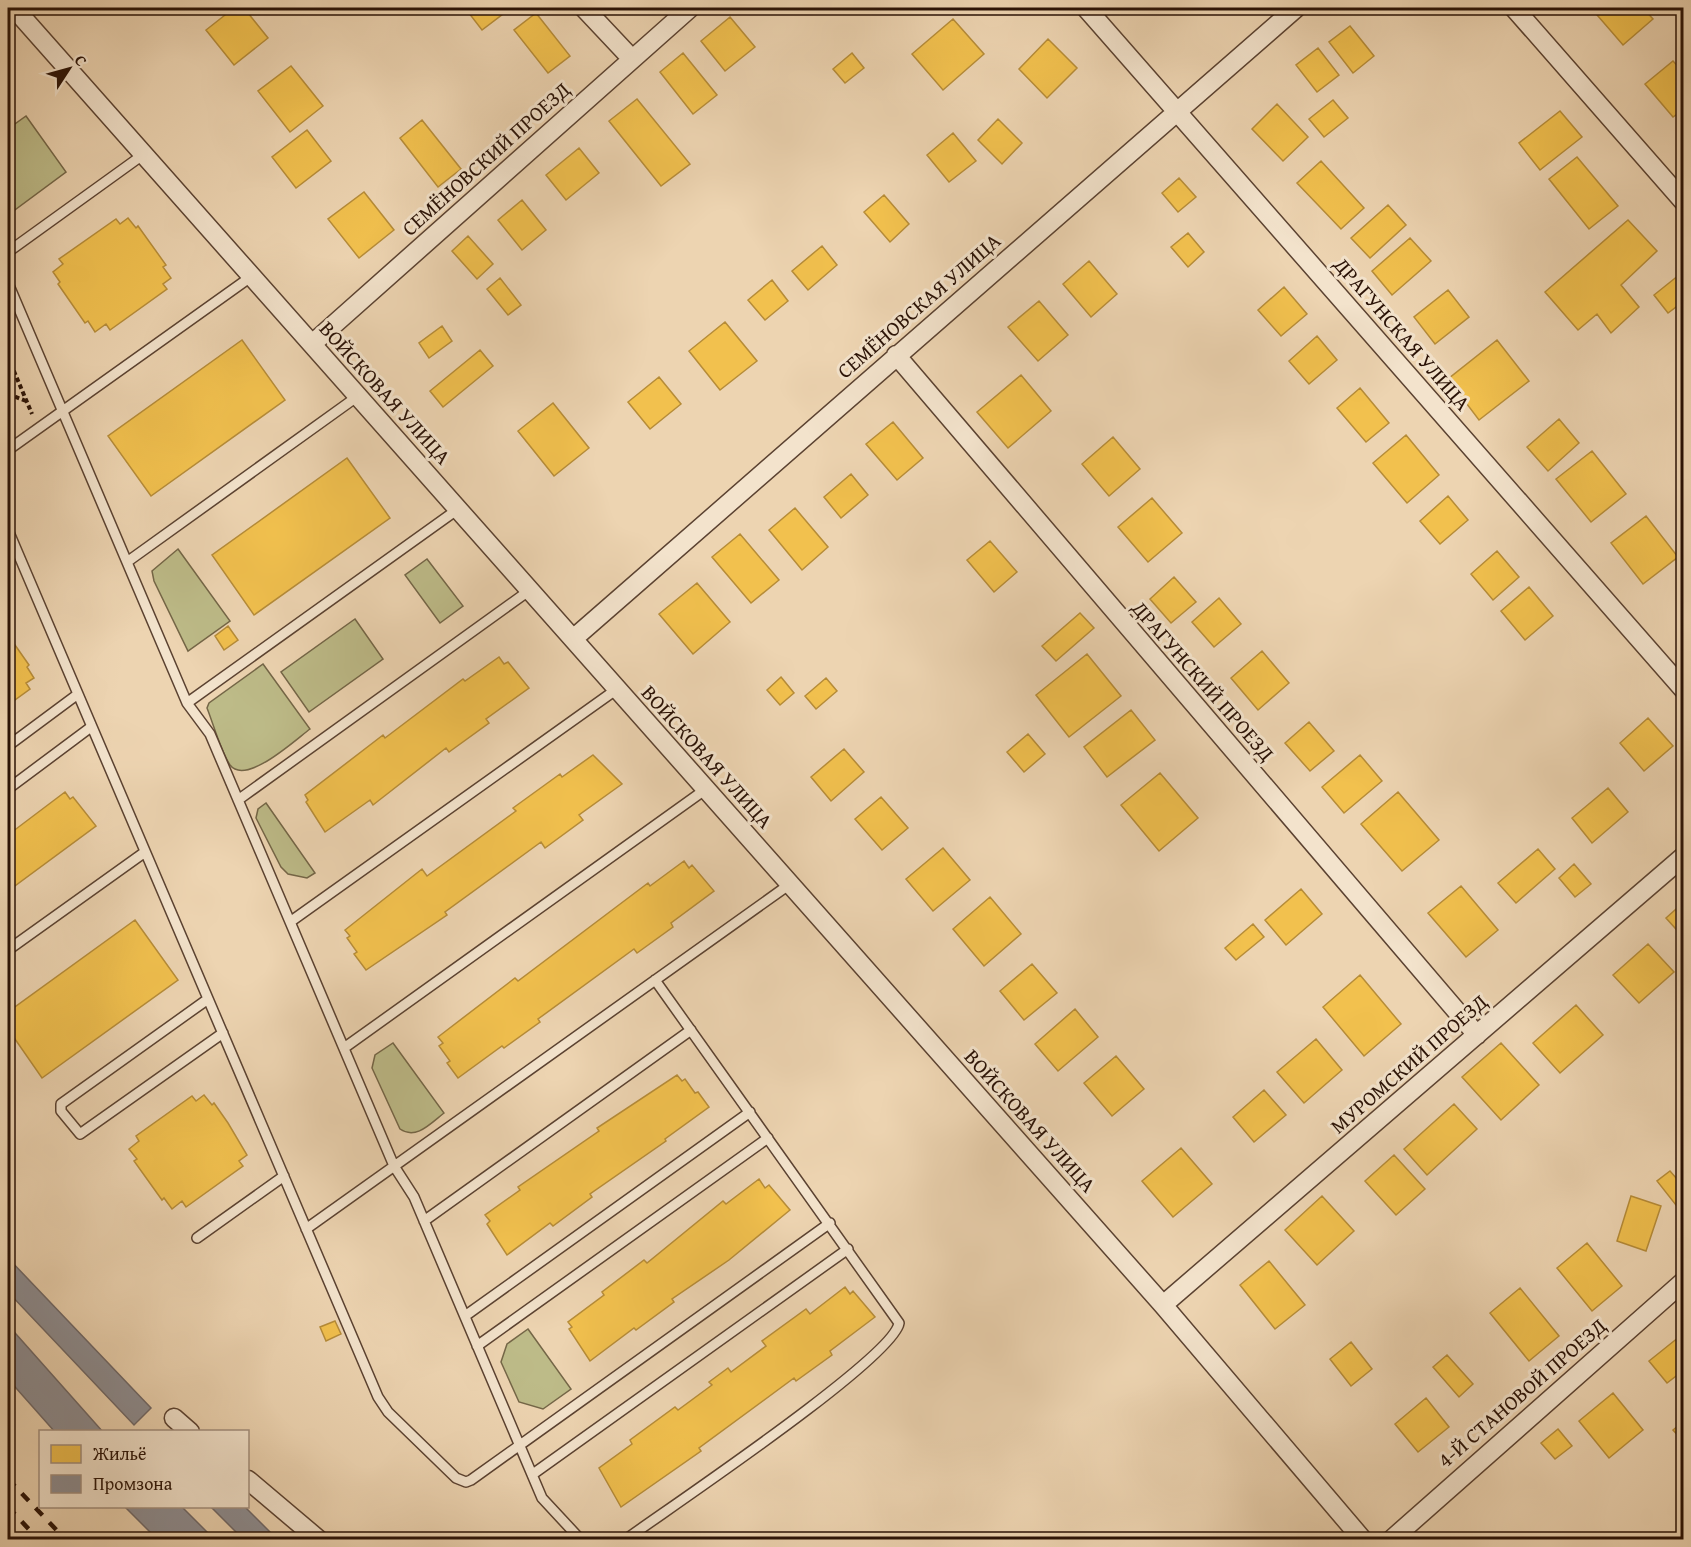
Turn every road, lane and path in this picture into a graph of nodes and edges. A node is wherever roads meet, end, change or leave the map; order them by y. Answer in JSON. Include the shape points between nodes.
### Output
{"nodes":[{"id":1,"x":14,"y":8,"type":"edge"},
{"id":2,"x":584,"y":8,"type":"edge"},
{"id":3,"x":690,"y":8,"type":"edge"},
{"id":4,"x":1086,"y":8,"type":"edge"},
{"id":5,"x":1296,"y":8,"type":"edge"},
{"id":6,"x":1514,"y":8,"type":"edge"},
{"id":7,"x":632,"y":59,"type":"junction"},
{"id":8,"x":1176,"y":111,"type":"junction"},
{"id":9,"x":144,"y":154,"type":"junction"},
{"id":10,"x":1683,"y":202,"type":"edge"},
{"id":11,"x":8,"y":252,"type":"edge"},
{"id":12,"x":252,"y":276,"type":"junction"},
{"id":13,"x":8,"y":283,"type":"edge"},
{"id":14,"x":312,"y":344,"type":"junction"},
{"id":15,"x":896,"y":355,"type":"junction"},
{"id":16,"x":8,"y":357,"type":"edge"},
{"id":17,"x":8,"y":394,"type":"edge"},
{"id":18,"x":358,"y":396,"type":"junction"},
{"id":19,"x":26,"y":401,"type":"junction"},
{"id":20,"x":62,"y":411,"type":"junction"},
{"id":21,"x":38,"y":429,"type":"junction"},
{"id":22,"x":8,"y":450,"type":"edge"},
{"id":23,"x":458,"y":509,"type":"junction"},
{"id":24,"x":8,"y":530,"type":"edge"},
{"id":25,"x":11,"y":547,"type":"edge"},
{"id":26,"x":127,"y":562,"type":"junction"},
{"id":27,"x":530,"y":590,"type":"junction"},
{"id":28,"x":573,"y":639,"type":"junction"},
{"id":29,"x":617,"y":689,"type":"junction"},
{"id":30,"x":1683,"y":690,"type":"edge"},
{"id":31,"x":78,"y":694,"type":"junction"},
{"id":32,"x":187,"y":703,"type":"junction"},
{"id":33,"x":92,"y":727,"type":"junction"},
{"id":34,"x":8,"y":746,"type":"edge"},
{"id":35,"x":8,"y":789,"type":"edge"},
{"id":36,"x":706,"y":789,"type":"junction"},
{"id":37,"x":237,"y":800,"type":"junction"},
{"id":38,"x":145,"y":852,"type":"junction"},
{"id":39,"x":1683,"y":855,"type":"edge"},
{"id":40,"x":790,"y":884,"type":"junction"},
{"id":41,"x":290,"y":922,"type":"junction"},
{"id":42,"x":8,"y":950,"type":"edge"},
{"id":43,"x":655,"y":980,"type":"junction"},
{"id":44,"x":208,"y":999,"type":"junction"},
{"id":45,"x":691,"y":1030,"type":"junction"},
{"id":46,"x":223,"y":1033,"type":"junction"},
{"id":47,"x":1477,"y":1035,"type":"junction"},
{"id":48,"x":344,"y":1048,"type":"junction"},
{"id":49,"x":750,"y":1112,"type":"junction"},
{"id":50,"x":768,"y":1138,"type":"junction"},
{"id":51,"x":394,"y":1166,"type":"junction"},
{"id":52,"x":284,"y":1176,"type":"junction"},
{"id":53,"x":424,"y":1221,"type":"junction"},
{"id":54,"x":830,"y":1224,"type":"junction"},
{"id":55,"x":306,"y":1229,"type":"junction"},
{"id":56,"x":197,"y":1238,"type":"dead end"},
{"id":57,"x":848,"y":1249,"type":"junction"},
{"id":58,"x":1683,"y":1281,"type":"edge"},
{"id":59,"x":1163,"y":1305,"type":"junction"},
{"id":60,"x":465,"y":1316,"type":"junction"},
{"id":61,"x":477,"y":1346,"type":"junction"},
{"id":62,"x":174,"y":1418,"type":"dead end"},
{"id":63,"x":189,"y":1430,"type":"edge"},
{"id":64,"x":520,"y":1445,"type":"junction"},
{"id":65,"x":533,"y":1474,"type":"junction"},
{"id":66,"x":249,"y":1481,"type":"edge"},
{"id":67,"x":319,"y":1539,"type":"edge"},
{"id":68,"x":581,"y":1539,"type":"edge"},
{"id":69,"x":625,"y":1539,"type":"edge"},
{"id":70,"x":1363,"y":1539,"type":"edge"},
{"id":71,"x":1391,"y":1539,"type":"edge"}],
"edges":[{"from":1,"to":9,"type":"street","name":"ВОЙСКОВАЯ УЛИЦА"},
{"from":2,"to":7,"type":"street"},
{"from":3,"to":7,"type":"street","name":"СЕМЁНОВСКИЙ ПРОЕЗД"},
{"from":4,"to":8,"type":"street","name":"ДРАГУНСКАЯ УЛИЦА"},
{"from":5,"to":8,"type":"street","name":"СЕМЁНОВСКАЯ УЛИЦА"},
{"from":6,"to":10,"type":"street"},
{"from":7,"to":14,"type":"street","name":"СЕМЁНОВСКИЙ ПРОЕЗД"},
{"from":8,"to":15,"type":"street","name":"СЕМЁНОВСКАЯ УЛИЦА"},
{"from":8,"to":30,"type":"street","name":"ДРАГУНСКАЯ УЛИЦА"},
{"from":9,"to":11,"type":"lane"},
{"from":9,"to":12,"type":"street","name":"ВОЙСКОВАЯ УЛИЦА"},
{"from":12,"to":14,"type":"street","name":"ВОЙСКОВАЯ УЛИЦА"},
{"from":12,"to":20,"type":"lane"},
{"from":13,"to":20,"type":"lane"},
{"from":14,"to":18,"type":"street","name":"ВОЙСКОВАЯ УЛИЦА"},
{"from":15,"to":28,"type":"street","name":"СЕМЁНОВСКАЯ УЛИЦА"},
{"from":15,"to":47,"type":"street","name":"ДРАГУНСКИЙ ПРОЕЗД"},
{"from":16,"to":19,"type":"path"},
{"from":17,"to":19,"type":"path"},
{"from":18,"to":23,"type":"street","name":"ВОЙСКОВАЯ УЛИЦА"},
{"from":18,"to":26,"type":"lane"},
{"from":19,"to":21,"type":"path"},
{"from":20,"to":21,"type":"lane"},
{"from":20,"to":26,"type":"lane"},
{"from":21,"to":22,"type":"lane"},
{"from":23,"to":27,"type":"street","name":"ВОЙСКОВАЯ УЛИЦА"},
{"from":23,"to":32,"type":"lane"},
{"from":24,"to":25,"type":"lane"},
{"from":25,"to":31,"type":"lane"},
{"from":26,"to":32,"type":"lane"},
{"from":27,"to":28,"type":"street","name":"ВОЙСКОВАЯ УЛИЦА"},
{"from":27,"to":37,"type":"lane"},
{"from":28,"to":29,"type":"street","name":"ВОЙСКОВАЯ УЛИЦА"},
{"from":29,"to":36,"type":"street","name":"ВОЙСКОВАЯ УЛИЦА"},
{"from":29,"to":41,"type":"lane"},
{"from":31,"to":33,"type":"lane"},
{"from":31,"to":34,"type":"lane"},
{"from":32,"to":37,"type":"lane","via":[[210,734]]},
{"from":33,"to":35,"type":"lane"},
{"from":33,"to":38,"type":"lane"},
{"from":36,"to":40,"type":"street","name":"ВОЙСКОВАЯ УЛИЦА"},
{"from":36,"to":48,"type":"lane"},
{"from":37,"to":41,"type":"lane"},
{"from":38,"to":42,"type":"lane"},
{"from":38,"to":44,"type":"lane"},
{"from":39,"to":47,"type":"street","name":"МУРОМСКИЙ ПРОЕЗД"},
{"from":40,"to":43,"type":"lane"},
{"from":40,"to":59,"type":"street","name":"ВОЙСКОВАЯ УЛИЦА"},
{"from":41,"to":48,"type":"lane"},
{"from":43,"to":45,"type":"lane"},
{"from":43,"to":51,"type":"lane"},
{"from":44,"to":46,"type":"lane"},
{"from":44,"to":46,"type":"lane","via":[[59,1108],[80,1134]]},
{"from":45,"to":49,"type":"lane"},
{"from":45,"to":53,"type":"lane"},
{"from":46,"to":52,"type":"lane"},
{"from":47,"to":59,"type":"street","name":"МУРОМСКИЙ ПРОЕЗД"},
{"from":48,"to":51,"type":"lane"},
{"from":49,"to":50,"type":"lane"},
{"from":49,"to":60,"type":"lane"},
{"from":50,"to":54,"type":"lane"},
{"from":50,"to":61,"type":"lane"},
{"from":51,"to":53,"type":"lane"},
{"from":51,"to":55,"type":"lane"},
{"from":52,"to":55,"type":"lane"},
{"from":52,"to":56,"type":"lane"},
{"from":53,"to":60,"type":"lane"},
{"from":54,"to":57,"type":"lane"},
{"from":54,"to":64,"type":"lane"},
{"from":55,"to":64,"type":"lane","via":[[388,1412],[461,1481],[471,1480]]},
{"from":57,"to":65,"type":"lane"},
{"from":57,"to":69,"type":"lane","via":[[896,1316],[899,1323],[894,1335],[842,1384]]},
{"from":58,"to":71,"type":"street","name":"4-Й СТАНОВОЙ ПРОЕЗД"},
{"from":59,"to":70,"type":"street","name":"ВОЙСКОВАЯ УЛИЦА"},
{"from":60,"to":61,"type":"lane"},
{"from":61,"to":64,"type":"lane"},
{"from":62,"to":63,"type":"street"},
{"from":64,"to":65,"type":"lane"},
{"from":65,"to":68,"type":"lane","via":[[546,1505]]},
{"from":66,"to":67,"type":"street"}]}
